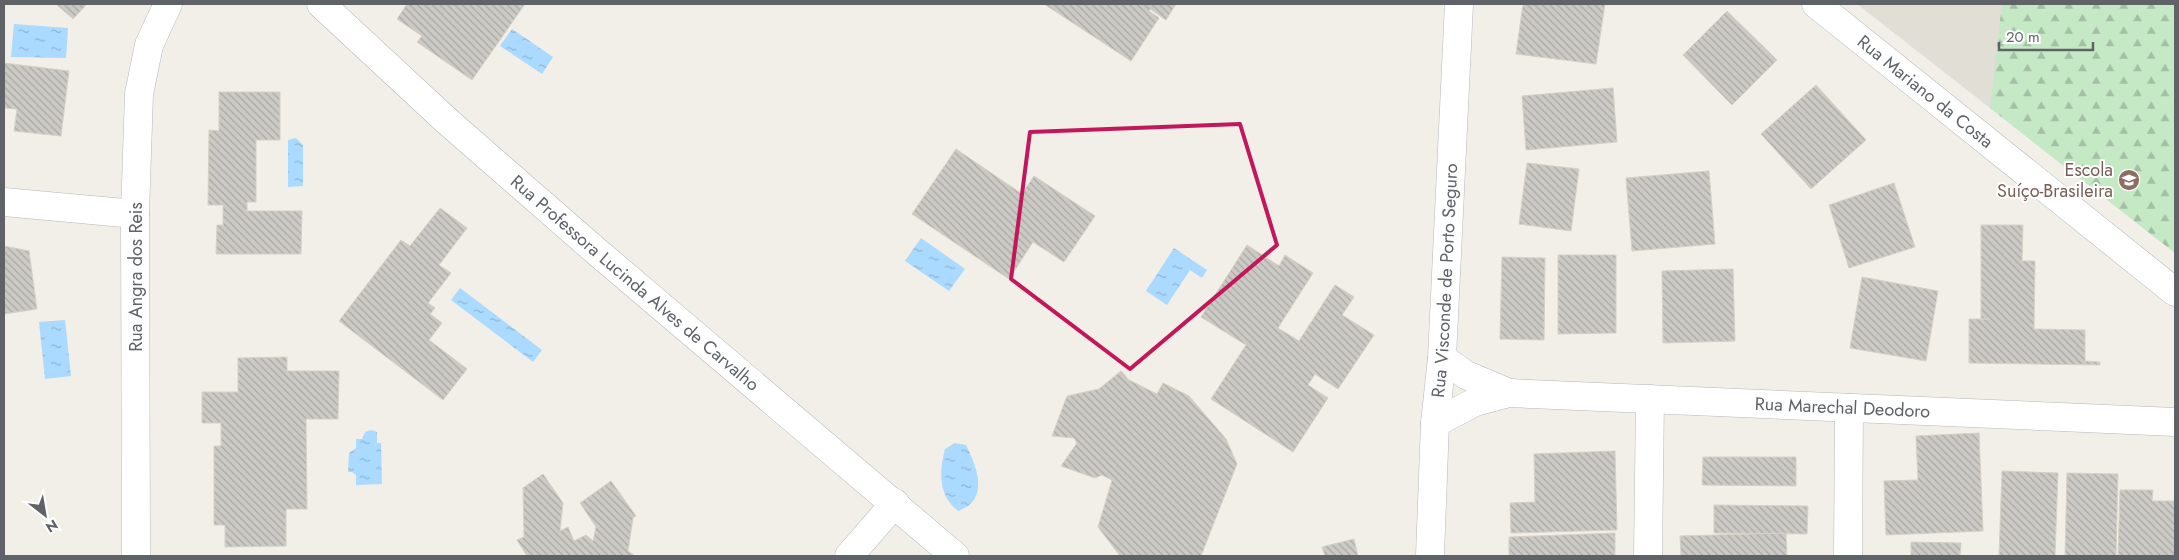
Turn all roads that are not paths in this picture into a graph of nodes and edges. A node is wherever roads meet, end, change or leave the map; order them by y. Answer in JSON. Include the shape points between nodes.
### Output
{"nodes":[{"id":1,"x":168,"y":4,"type":"edge"},
{"id":2,"x":321,"y":4,"type":"edge"},
{"id":3,"x":1458,"y":4,"type":"edge"},
{"id":4,"x":1816,"y":4,"type":"edge"},
{"id":5,"x":4,"y":202,"type":"edge"},
{"id":6,"x":135,"y":214,"type":"junction"},
{"id":7,"x":2175,"y":292,"type":"edge"},
{"id":8,"x":1442,"y":358,"type":"junction"},
{"id":9,"x":1509,"y":393,"type":"junction"},
{"id":10,"x":1650,"y":399,"type":"junction"},
{"id":11,"x":1849,"y":408,"type":"junction"},
{"id":12,"x":2170,"y":420,"type":"edge"},
{"id":13,"x":1435,"y":423,"type":"junction"},
{"id":14,"x":895,"y":503,"type":"junction"},
{"id":15,"x":136,"y":556,"type":"edge"},
{"id":16,"x":848,"y":556,"type":"edge"},
{"id":17,"x":955,"y":556,"type":"edge"},
{"id":18,"x":1430,"y":556,"type":"edge"},
{"id":19,"x":1648,"y":556,"type":"edge"},
{"id":20,"x":1848,"y":556,"type":"edge"}],
"edges":[{"from":1,"to":6,"type":"street","name":"Rua Angra dos Reis","via":[[149,46],[139,94]]},
{"from":2,"to":14,"type":"street","name":"Rua Professora Lucinda Alves de Carvalho","via":[[447,121],[596,251]]},
{"from":3,"to":8,"type":"street","name":"Rua Visconde de Porto Seguro"},
{"from":4,"to":7,"type":"street","name":"Rua Mariano da Costa"},
{"from":5,"to":6,"type":"street"},
{"from":6,"to":15,"type":"street","name":"Rua Angra dos Reis"},
{"from":8,"to":9,"type":"street","name":"Rua Marechal Deodoro","via":[[1466,375]]},
{"from":8,"to":13,"type":"street","name":"Rua Visconde de Porto Seguro"},
{"from":9,"to":10,"type":"street","name":"Rua Marechal Deodoro"},
{"from":9,"to":13,"type":"street","name":"Rua Marechal Deodoro","via":[[1475,402]]},
{"from":10,"to":11,"type":"street","name":"Rua Marechal Deodoro"},
{"from":10,"to":19,"type":"street"},
{"from":11,"to":12,"type":"street","name":"Rua Marechal Deodoro"},
{"from":11,"to":20,"type":"street"},
{"from":13,"to":18,"type":"street","name":"Rua Visconde de Porto Seguro"},
{"from":14,"to":16,"type":"street"},
{"from":14,"to":17,"type":"street","name":"Rua Professora Lucinda Alves de Carvalho"}]}
